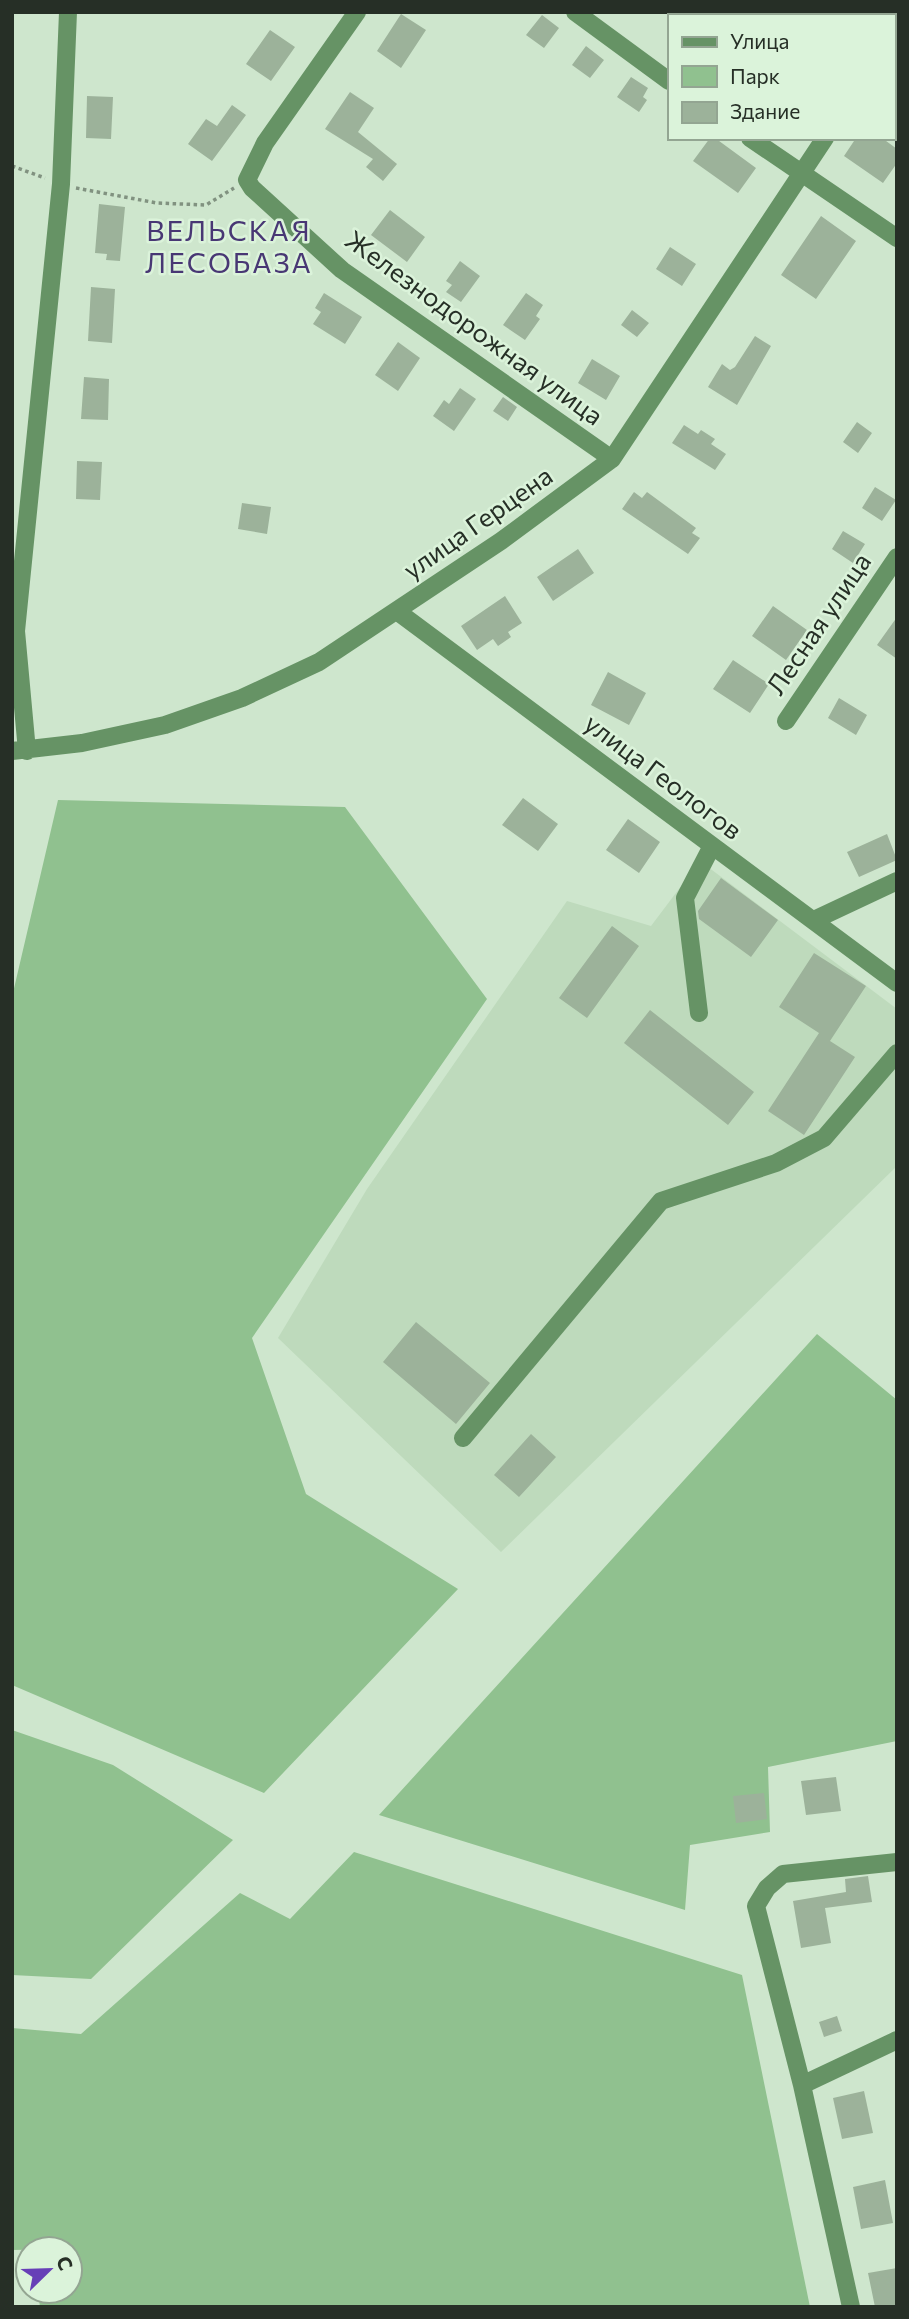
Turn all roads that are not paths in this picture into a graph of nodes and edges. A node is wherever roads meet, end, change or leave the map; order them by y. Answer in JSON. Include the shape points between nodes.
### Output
{"nodes":[{"id":1,"x":68,"y":12,"type":"edge"},
{"id":2,"x":357,"y":12,"type":"edge"},
{"id":3,"x":575,"y":12,"type":"edge"},
{"id":4,"x":668,"y":79,"type":"edge"},
{"id":5,"x":753,"y":140,"type":"edge"},
{"id":6,"x":824,"y":140,"type":"edge"},
{"id":7,"x":800,"y":174,"type":"junction"},
{"id":8,"x":897,"y":238,"type":"edge"},
{"id":9,"x":612,"y":459,"type":"junction"},
{"id":10,"x":897,"y":557,"type":"edge"},
{"id":11,"x":398,"y":612,"type":"junction"},
{"id":12,"x":786,"y":721,"type":"dead end"},
{"id":13,"x":20,"y":751,"type":"edge"},
{"id":14,"x":712,"y":846,"type":"junction"},
{"id":15,"x":897,"y":881,"type":"edge"},
{"id":16,"x":814,"y":920,"type":"junction"},
{"id":17,"x":897,"y":983,"type":"edge"},
{"id":18,"x":699,"y":1013,"type":"dead end"},
{"id":19,"x":897,"y":1053,"type":"edge"},
{"id":20,"x":463,"y":1438,"type":"dead end"},
{"id":21,"x":897,"y":1862,"type":"edge"},
{"id":22,"x":897,"y":2040,"type":"edge"},
{"id":23,"x":802,"y":2085,"type":"junction"},
{"id":24,"x":851,"y":2307,"type":"edge"}],
"edges":[{"from":1,"to":13,"type":"street","via":[[61,184],[16,631]]},
{"from":2,"to":9,"type":"street","name":"Железнодорожная улица","via":[[265,143],[247,180],[342,270]]},
{"from":3,"to":4,"type":"street"},
{"from":5,"to":7,"type":"street"},
{"from":6,"to":7,"type":"street","name":"улица Герцена"},
{"from":7,"to":8,"type":"street"},
{"from":7,"to":9,"type":"street","name":"улица Герцена"},
{"from":9,"to":11,"type":"street","name":"улица Герцена"},
{"from":10,"to":12,"type":"street","name":"Лесная улица"},
{"from":11,"to":13,"type":"street","name":"улица Герцена","via":[[319,662],[242,698],[165,725]]},
{"from":11,"to":14,"type":"street","name":"улица Геологов"},
{"from":14,"to":16,"type":"street","name":"улица Геологов"},
{"from":14,"to":18,"type":"street","via":[[685,898]]},
{"from":15,"to":16,"type":"street"},
{"from":16,"to":17,"type":"street","name":"улица Геологов"},
{"from":19,"to":20,"type":"street","via":[[824,1138],[776,1163],[661,1201]]},
{"from":21,"to":23,"type":"street","via":[[783,1874],[767,1888],[757,1906]]},
{"from":22,"to":23,"type":"street"},
{"from":23,"to":24,"type":"street"}]}
